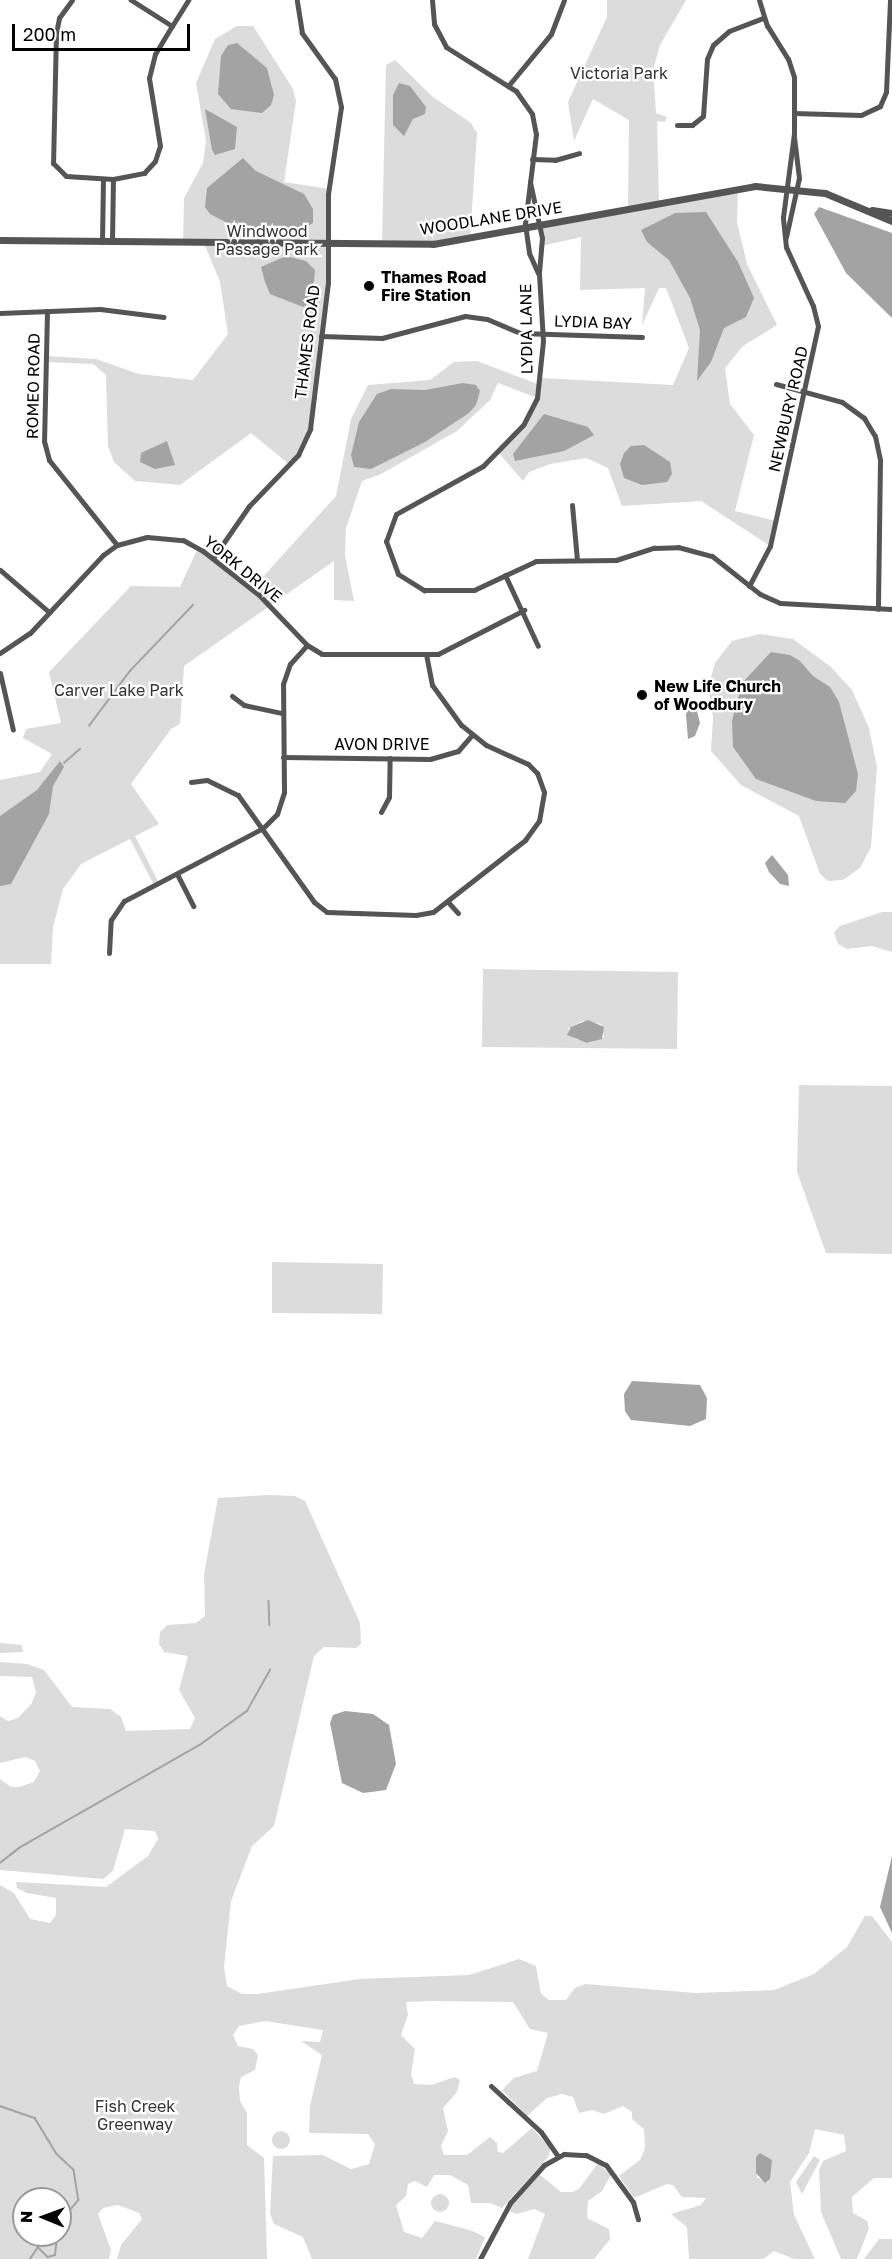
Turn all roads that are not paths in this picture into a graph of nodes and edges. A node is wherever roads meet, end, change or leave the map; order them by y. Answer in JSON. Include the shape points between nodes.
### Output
{"nodes":[{"id":1,"x":72,"y":0,"type":"edge"},
{"id":2,"x":131,"y":0,"type":"edge"},
{"id":3,"x":188,"y":0,"type":"edge"},
{"id":4,"x":297,"y":0,"type":"edge"},
{"id":5,"x":432,"y":0,"type":"edge"},
{"id":6,"x":564,"y":0,"type":"edge"},
{"id":7,"x":759,"y":0,"type":"edge"},
{"id":8,"x":890,"y":0,"type":"edge"},
{"id":9,"x":763,"y":18,"type":"junction"},
{"id":10,"x":172,"y":26,"type":"junction"},
{"id":11,"x":508,"y":86,"type":"junction"},
{"id":12,"x":794,"y":113,"type":"junction"},
{"id":13,"x":677,"y":125,"type":"dead end"},
{"id":14,"x":794,"y":133,"type":"junction"},
{"id":15,"x":579,"y":153,"type":"dead end"},
{"id":16,"x":532,"y":159,"type":"junction"},
{"id":17,"x":103,"y":179,"type":"junction"},
{"id":18,"x":113,"y":179,"type":"junction"},
{"id":19,"x":530,"y":182,"type":"junction"},
{"id":20,"x":786,"y":188,"type":"junction"},
{"id":21,"x":798,"y":190,"type":"junction"},
{"id":22,"x":873,"y":210,"type":"junction"},
{"id":23,"x":892,"y":213,"type":"edge"},
{"id":24,"x":892,"y":221,"type":"edge"},
{"id":25,"x":540,"y":225,"type":"junction"},
{"id":26,"x":525,"y":228,"type":"junction"},
{"id":27,"x":785,"y":238,"type":"junction"},
{"id":28,"x":0,"y":240,"type":"edge"},
{"id":29,"x":102,"y":242,"type":"junction"},
{"id":30,"x":112,"y":242,"type":"junction"},
{"id":31,"x":328,"y":244,"type":"junction"},
{"id":32,"x":539,"y":274,"type":"junction"},
{"id":33,"x":48,"y":311,"type":"junction"},
{"id":34,"x":0,"y":313,"type":"edge"},
{"id":35,"x":163,"y":317,"type":"dead end"},
{"id":36,"x":543,"y":334,"type":"junction"},
{"id":37,"x":321,"y":336,"type":"junction"},
{"id":38,"x":642,"y":338,"type":"dead end"},
{"id":39,"x":776,"y":384,"type":"dead end"},
{"id":40,"x":806,"y":392,"type":"junction"},
{"id":41,"x":572,"y":505,"type":"dead end"},
{"id":42,"x":117,"y":545,"type":"junction"},
{"id":43,"x":213,"y":558,"type":"junction"},
{"id":44,"x":577,"y":560,"type":"junction"},
{"id":45,"x":0,"y":570,"type":"edge"},
{"id":46,"x":505,"y":575,"type":"junction"},
{"id":47,"x":749,"y":586,"type":"junction"},
{"id":48,"x":878,"y":609,"type":"junction"},
{"id":49,"x":892,"y":609,"type":"edge"},
{"id":50,"x":524,"y":610,"type":"junction"},
{"id":51,"x":49,"y":612,"type":"junction"},
{"id":52,"x":308,"y":645,"type":"junction"},
{"id":53,"x":538,"y":646,"type":"dead end"},
{"id":54,"x":0,"y":653,"type":"edge"},
{"id":55,"x":426,"y":655,"type":"junction"},
{"id":56,"x":0,"y":673,"type":"edge"},
{"id":57,"x":232,"y":696,"type":"dead end"},
{"id":58,"x":282,"y":712,"type":"junction"},
{"id":59,"x":13,"y":730,"type":"dead end"},
{"id":60,"x":472,"y":735,"type":"junction"},
{"id":61,"x":283,"y":757,"type":"junction"},
{"id":62,"x":390,"y":758,"type":"junction"},
{"id":63,"x":191,"y":782,"type":"dead end"},
{"id":64,"x":381,"y":812,"type":"dead end"},
{"id":65,"x":263,"y":828,"type":"junction"},
{"id":66,"x":177,"y":874,"type":"junction"},
{"id":67,"x":448,"y":902,"type":"junction"},
{"id":68,"x":194,"y":906,"type":"dead end"},
{"id":69,"x":458,"y":913,"type":"dead end"},
{"id":70,"x":109,"y":953,"type":"dead end"},
{"id":71,"x":491,"y":2086,"type":"dead end"},
{"id":72,"x":558,"y":2156,"type":"junction"},
{"id":73,"x":638,"y":2219,"type":"dead end"},
{"id":74,"x":480,"y":2259,"type":"edge"}],
"edges":[{"from":1,"to":17,"type":"street","via":[[59,18],[56,33],[53,163],[66,176]]},
{"from":2,"to":10,"type":"street"},
{"from":3,"to":10,"type":"street"},
{"from":4,"to":31,"type":"street","name":"THAMES ROAD","via":[[303,33],[330,70],[340,97],[328,194]]},
{"from":5,"to":11,"type":"street","name":"LYDIA LANE","via":[[434,24],[446,47]]},
{"from":6,"to":11,"type":"street","via":[[551,34]]},
{"from":7,"to":9,"type":"street","name":"NEWBURY ROAD"},
{"from":8,"to":12,"type":"street","via":[[886,89],[880,106],[861,115]]},
{"from":9,"to":12,"type":"street","name":"NEWBURY ROAD","via":[[792,69]]},
{"from":9,"to":13,"type":"street","via":[[729,31],[713,45],[707,59],[704,116],[692,124]]},
{"from":10,"to":18,"type":"street","via":[[155,54],[149,78],[159,154],[144,173]]},
{"from":11,"to":16,"type":"street","name":"LYDIA LANE","via":[[526,103],[533,117],[536,134]]},
{"from":12,"to":14,"type":"street","name":"NEWBURY ROAD"},
{"from":14,"to":20,"type":"street","name":"NEWBURY ROAD"},
{"from":14,"to":21,"type":"street","name":"NEWBURY ROAD"},
{"from":15,"to":16,"type":"street","via":[[555,160]]},
{"from":16,"to":19,"type":"street","name":"LYDIA LANE"},
{"from":17,"to":18,"type":"street"},
{"from":17,"to":29,"type":"street"},
{"from":18,"to":30,"type":"street"},
{"from":19,"to":25,"type":"street","name":"LYDIA LANE"},
{"from":19,"to":26,"type":"street","name":"LYDIA LANE"},
{"from":20,"to":21,"type":"street","name":"WOODLANE DRIVE"},
{"from":20,"to":25,"type":"street","name":"WOODLANE DRIVE","via":[[720,190]]},
{"from":20,"to":27,"type":"street","name":"NEWBURY ROAD"},
{"from":21,"to":22,"type":"street","name":"WOODLANE DRIVE","via":[[834,195]]},
{"from":21,"to":27,"type":"street","name":"NEWBURY ROAD"},
{"from":22,"to":23,"type":"street","name":"WOODLANE DRIVE"},
{"from":22,"to":24,"type":"street","name":"WOODLANE DRIVE"},
{"from":25,"to":26,"type":"street","name":"WOODLANE DRIVE"},
{"from":25,"to":32,"type":"street","name":"LYDIA LANE"},
{"from":26,"to":31,"type":"street","name":"WOODLANE DRIVE","via":[[433,244]]},
{"from":26,"to":32,"type":"street","name":"LYDIA LANE","via":[[529,255]]},
{"from":27,"to":40,"type":"street","name":"NEWBURY ROAD","via":[[788,255],[813,306],[818,326]]},
{"from":28,"to":29,"type":"street","name":"WOODLANE DRIVE"},
{"from":29,"to":30,"type":"street","name":"WOODLANE DRIVE"},
{"from":30,"to":31,"type":"street","name":"WOODLANE DRIVE"},
{"from":31,"to":37,"type":"street","name":"THAMES ROAD"},
{"from":32,"to":36,"type":"street","name":"LYDIA LANE"},
{"from":33,"to":34,"type":"street"},
{"from":33,"to":35,"type":"street","via":[[100,309]]},
{"from":33,"to":42,"type":"street","name":"ROMEO ROAD","via":[[44,441],[49,460]]},
{"from":36,"to":37,"type":"street","name":"LYDIA BAY","via":[[516,332],[485,319],[465,316],[375,339]]},
{"from":36,"to":38,"type":"street","name":"LYDIA BAY"},
{"from":36,"to":46,"type":"street","name":"LYDIA LANE","via":[[539,390],[523,425],[472,474],[400,511],[387,534],[387,552],[395,570],[415,587],[474,590]]},
{"from":37,"to":43,"type":"street","name":"THAMES ROAD","via":[[310,429],[303,448],[249,506]]},
{"from":39,"to":40,"type":"street"},
{"from":40,"to":47,"type":"street","name":"NEWBURY ROAD","via":[[770,546]]},
{"from":40,"to":48,"type":"street","via":[[852,408],[875,436],[880,460]]},
{"from":41,"to":44,"type":"street"},
{"from":42,"to":43,"type":"street","name":"YORK DRIVE","via":[[147,537],[170,537],[194,545]]},
{"from":42,"to":51,"type":"street","name":"YORK DRIVE","via":[[96,561]]},
{"from":43,"to":52,"type":"street","name":"YORK DRIVE","via":[[259,595]]},
{"from":44,"to":46,"type":"street","name":"LYDIA LANE","via":[[538,561]]},
{"from":44,"to":47,"type":"street","name":"LYDIA LANE","via":[[616,560],[657,548],[685,547],[717,559]]},
{"from":45,"to":51,"type":"street"},
{"from":46,"to":50,"type":"street"},
{"from":47,"to":48,"type":"street","name":"LYDIA LANE","via":[[788,606]]},
{"from":48,"to":49,"type":"street","name":"LYDIA LANE"},
{"from":50,"to":53,"type":"street"},
{"from":50,"to":55,"type":"street","name":"YORK DRIVE","via":[[454,648]]},
{"from":51,"to":54,"type":"street","name":"YORK DRIVE","via":[[30,633]]},
{"from":52,"to":55,"type":"street","name":"YORK DRIVE","via":[[330,654]]},
{"from":52,"to":58,"type":"street","via":[[286,672]]},
{"from":55,"to":60,"type":"street","via":[[436,693]]},
{"from":56,"to":59,"type":"street"},
{"from":57,"to":58,"type":"street","via":[[244,705]]},
{"from":58,"to":61,"type":"street"},
{"from":60,"to":62,"type":"street","name":"AVON DRIVE","via":[[449,756]]},
{"from":60,"to":67,"type":"street","via":[[533,768],[543,785],[543,806],[525,840]]},
{"from":61,"to":62,"type":"street","name":"AVON DRIVE"},
{"from":61,"to":65,"type":"street","via":[[282,801],[278,814]]},
{"from":62,"to":64,"type":"street","via":[[389,797]]},
{"from":63,"to":65,"type":"street","via":[[207,780],[230,789]]},
{"from":65,"to":66,"type":"street"},
{"from":65,"to":67,"type":"street","via":[[314,902],[327,912],[416,915],[433,912]]},
{"from":66,"to":68,"type":"street"},
{"from":66,"to":70,"type":"street","via":[[130,897],[116,909],[110,926]]},
{"from":67,"to":69,"type":"street"},
{"from":71,"to":72,"type":"street","via":[[542,2132]]},
{"from":72,"to":73,"type":"street","via":[[583,2154],[602,2162],[630,2197]]},
{"from":72,"to":74,"type":"street","via":[[540,2169],[505,2210]]}]}
